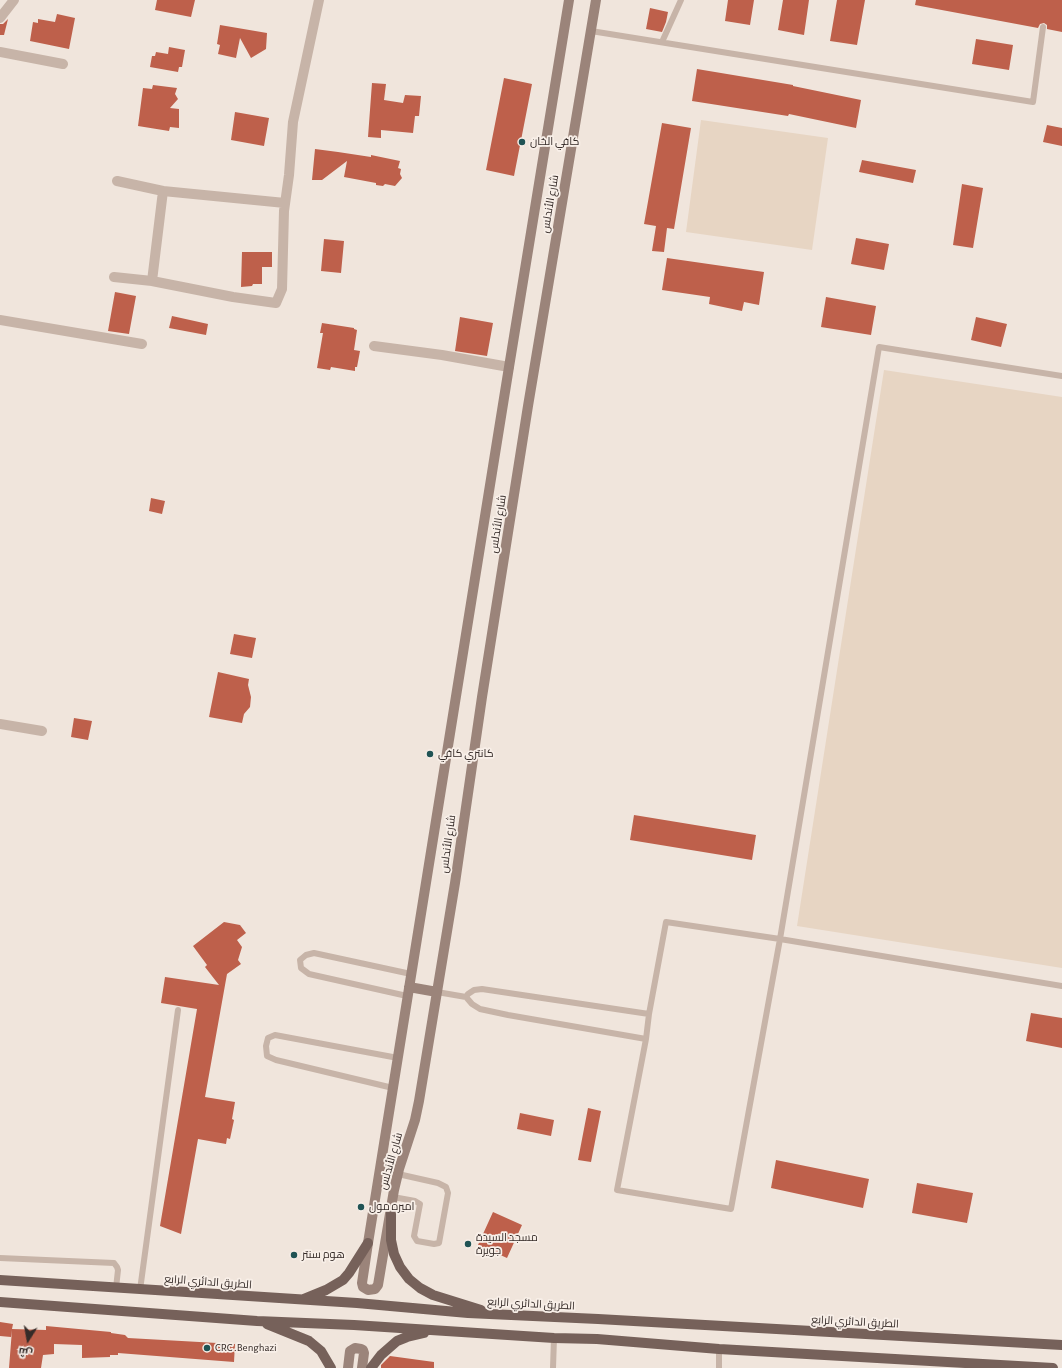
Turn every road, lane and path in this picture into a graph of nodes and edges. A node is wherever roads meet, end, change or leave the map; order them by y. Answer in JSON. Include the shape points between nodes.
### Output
{"nodes":[{"id":1,"x":14,"y":0,"type":"edge"},
{"id":2,"x":320,"y":0,"type":"edge"},
{"id":3,"x":569,"y":0,"type":"edge"},
{"id":4,"x":596,"y":0,"type":"edge"},
{"id":5,"x":681,"y":0,"type":"edge"},
{"id":6,"x":0,"y":18,"type":"edge"},
{"id":7,"x":1043,"y":27,"type":"dead end"},
{"id":8,"x":591,"y":32,"type":"junction"},
{"id":9,"x":662,"y":42,"type":"junction"},
{"id":10,"x":0,"y":52,"type":"edge"},
{"id":11,"x":63,"y":64,"type":"dead end"},
{"id":12,"x":117,"y":181,"type":"dead end"},
{"id":13,"x":163,"y":191,"type":"junction"},
{"id":14,"x":285,"y":204,"type":"junction"},
{"id":15,"x":114,"y":277,"type":"dead end"},
{"id":16,"x":152,"y":280,"type":"junction"},
{"id":17,"x":0,"y":320,"type":"edge"},
{"id":18,"x":142,"y":344,"type":"dead end"},
{"id":19,"x":374,"y":346,"type":"dead end"},
{"id":20,"x":509,"y":367,"type":"junction"},
{"id":21,"x":1062,"y":376,"type":"edge"},
{"id":22,"x":0,"y":724,"type":"edge"},
{"id":23,"x":42,"y":731,"type":"dead end"},
{"id":24,"x":780,"y":938,"type":"junction"},
{"id":25,"x":411,"y":974,"type":"junction"},
{"id":26,"x":1062,"y":986,"type":"edge"},
{"id":27,"x":408,"y":992,"type":"junction"},
{"id":28,"x":437,"y":992,"type":"junction"},
{"id":29,"x":466,"y":997,"type":"junction"},
{"id":30,"x":178,"y":1010,"type":"dead end"},
{"id":31,"x":649,"y":1014,"type":"junction"},
{"id":32,"x":646,"y":1039,"type":"junction"},
{"id":33,"x":398,"y":1058,"type":"junction"},
{"id":34,"x":392,"y":1088,"type":"junction"},
{"id":35,"x":398,"y":1174,"type":"junction"},
{"id":36,"x":393,"y":1197,"type":"junction"},
{"id":37,"x":391,"y":1210,"type":"junction"},
{"id":38,"x":368,"y":1243,"type":"junction"},
{"id":39,"x":0,"y":1258,"type":"edge"},
{"id":40,"x":0,"y":1280,"type":"edge"},
{"id":41,"x":116,"y":1288,"type":"junction"},
{"id":42,"x":140,"y":1290,"type":"junction"},
{"id":43,"x":302,"y":1300,"type":"junction"},
{"id":44,"x":0,"y":1302,"type":"edge"},
{"id":45,"x":498,"y":1315,"type":"junction"},
{"id":46,"x":257,"y":1321,"type":"junction"},
{"id":47,"x":435,"y":1330,"type":"junction"},
{"id":48,"x":554,"y":1338,"type":"junction"},
{"id":49,"x":1062,"y":1345,"type":"edge"},
{"id":50,"x":719,"y":1349,"type":"junction"},
{"id":51,"x":331,"y":1368,"type":"edge"},
{"id":52,"x":348,"y":1368,"type":"edge"},
{"id":53,"x":362,"y":1368,"type":"edge"},
{"id":54,"x":371,"y":1368,"type":"edge"},
{"id":55,"x":553,"y":1368,"type":"edge"},
{"id":56,"x":719,"y":1368,"type":"edge"},
{"id":57,"x":1053,"y":1368,"type":"edge"}],
"edges":[{"from":1,"to":6,"type":"street"},
{"from":2,"to":14,"type":"street","via":[[293,122]]},
{"from":3,"to":20,"type":"main road","name":"شارع الأندلس"},
{"from":4,"to":8,"type":"main road","name":"شارع الأندلس"},
{"from":5,"to":9,"type":"lane"},
{"from":7,"to":9,"type":"lane","via":[[1033,102]]},
{"from":8,"to":9,"type":"lane"},
{"from":8,"to":28,"type":"main road","name":"شارع الأندلس","via":[[528,406]]},
{"from":10,"to":11,"type":"street"},
{"from":12,"to":13,"type":"street"},
{"from":13,"to":14,"type":"street"},
{"from":13,"to":16,"type":"street"},
{"from":14,"to":16,"type":"street","via":[[282,289],[276,303]]},
{"from":15,"to":16,"type":"street"},
{"from":17,"to":18,"type":"street"},
{"from":19,"to":20,"type":"street"},
{"from":20,"to":25,"type":"main road","name":"شارع الأندلس"},
{"from":21,"to":24,"type":"lane","via":[[879,347]]},
{"from":22,"to":23,"type":"street"},
{"from":24,"to":26,"type":"lane"},
{"from":24,"to":31,"type":"lane","via":[[666,922]]},
{"from":24,"to":32,"type":"lane","via":[[731,1209],[617,1190]]},
{"from":25,"to":27,"type":"main road","name":"شارع الأندلس"},
{"from":25,"to":27,"type":"lane","via":[[314,953],[300,960],[301,968],[309,974]]},
{"from":27,"to":28,"type":"main road"},
{"from":27,"to":33,"type":"main road","name":"شارع الأندلس"},
{"from":28,"to":29,"type":"lane"},
{"from":28,"to":35,"type":"main road","name":"شارع الأندلس","via":[[415,1120]]},
{"from":29,"to":31,"type":"lane","via":[[471,992],[482,989]]},
{"from":29,"to":32,"type":"lane","via":[[480,1009]]},
{"from":30,"to":42,"type":"lane"},
{"from":31,"to":32,"type":"lane"},
{"from":33,"to":34,"type":"main road","name":"شارع الأندلس"},
{"from":33,"to":34,"type":"lane","via":[[275,1035],[268,1038],[266,1046],[267,1056],[276,1060]]},
{"from":34,"to":38,"type":"main road","name":"شارع الأندلس"},
{"from":35,"to":36,"type":"main road","name":"شارع الأندلس"},
{"from":35,"to":36,"type":"lane","via":[[446,1187],[448,1193],[439,1242],[434,1244],[418,1241],[414,1236],[420,1204]]},
{"from":36,"to":37,"type":"main road","name":"شارع الأندلس"},
{"from":37,"to":38,"type":"main road","name":"شارع الأندلس","via":[[378,1285],[375,1289],[368,1290],[362,1283]]},
{"from":37,"to":45,"type":"main road","via":[[391,1240],[394,1254],[409,1279],[433,1295]]},
{"from":38,"to":43,"type":"main road","via":[[343,1280]]},
{"from":39,"to":41,"type":"lane","via":[[114,1263],[118,1270]]},
{"from":40,"to":41,"type":"main road","name":"الطريق الدائري الرابع"},
{"from":41,"to":42,"type":"main road","name":"الطريق الدائري الرابع"},
{"from":42,"to":43,"type":"main road","name":"الطريق الدائري الرابع"},
{"from":43,"to":45,"type":"main road","name":"الطريق الدائري الرابع"},
{"from":44,"to":46,"type":"main road"},
{"from":45,"to":49,"type":"main road","name":"الطريق الدائري الرابع"},
{"from":46,"to":47,"type":"main road"},
{"from":46,"to":51,"type":"main road","via":[[309,1341],[321,1351]]},
{"from":47,"to":48,"type":"main road"},
{"from":47,"to":54,"type":"main road","via":[[397,1342],[381,1355]]},
{"from":48,"to":50,"type":"main road"},
{"from":48,"to":55,"type":"lane"},
{"from":50,"to":56,"type":"lane"},
{"from":50,"to":57,"type":"main road"},
{"from":52,"to":53,"type":"main road","via":[[350,1351],[361,1348],[364,1350]]}]}
